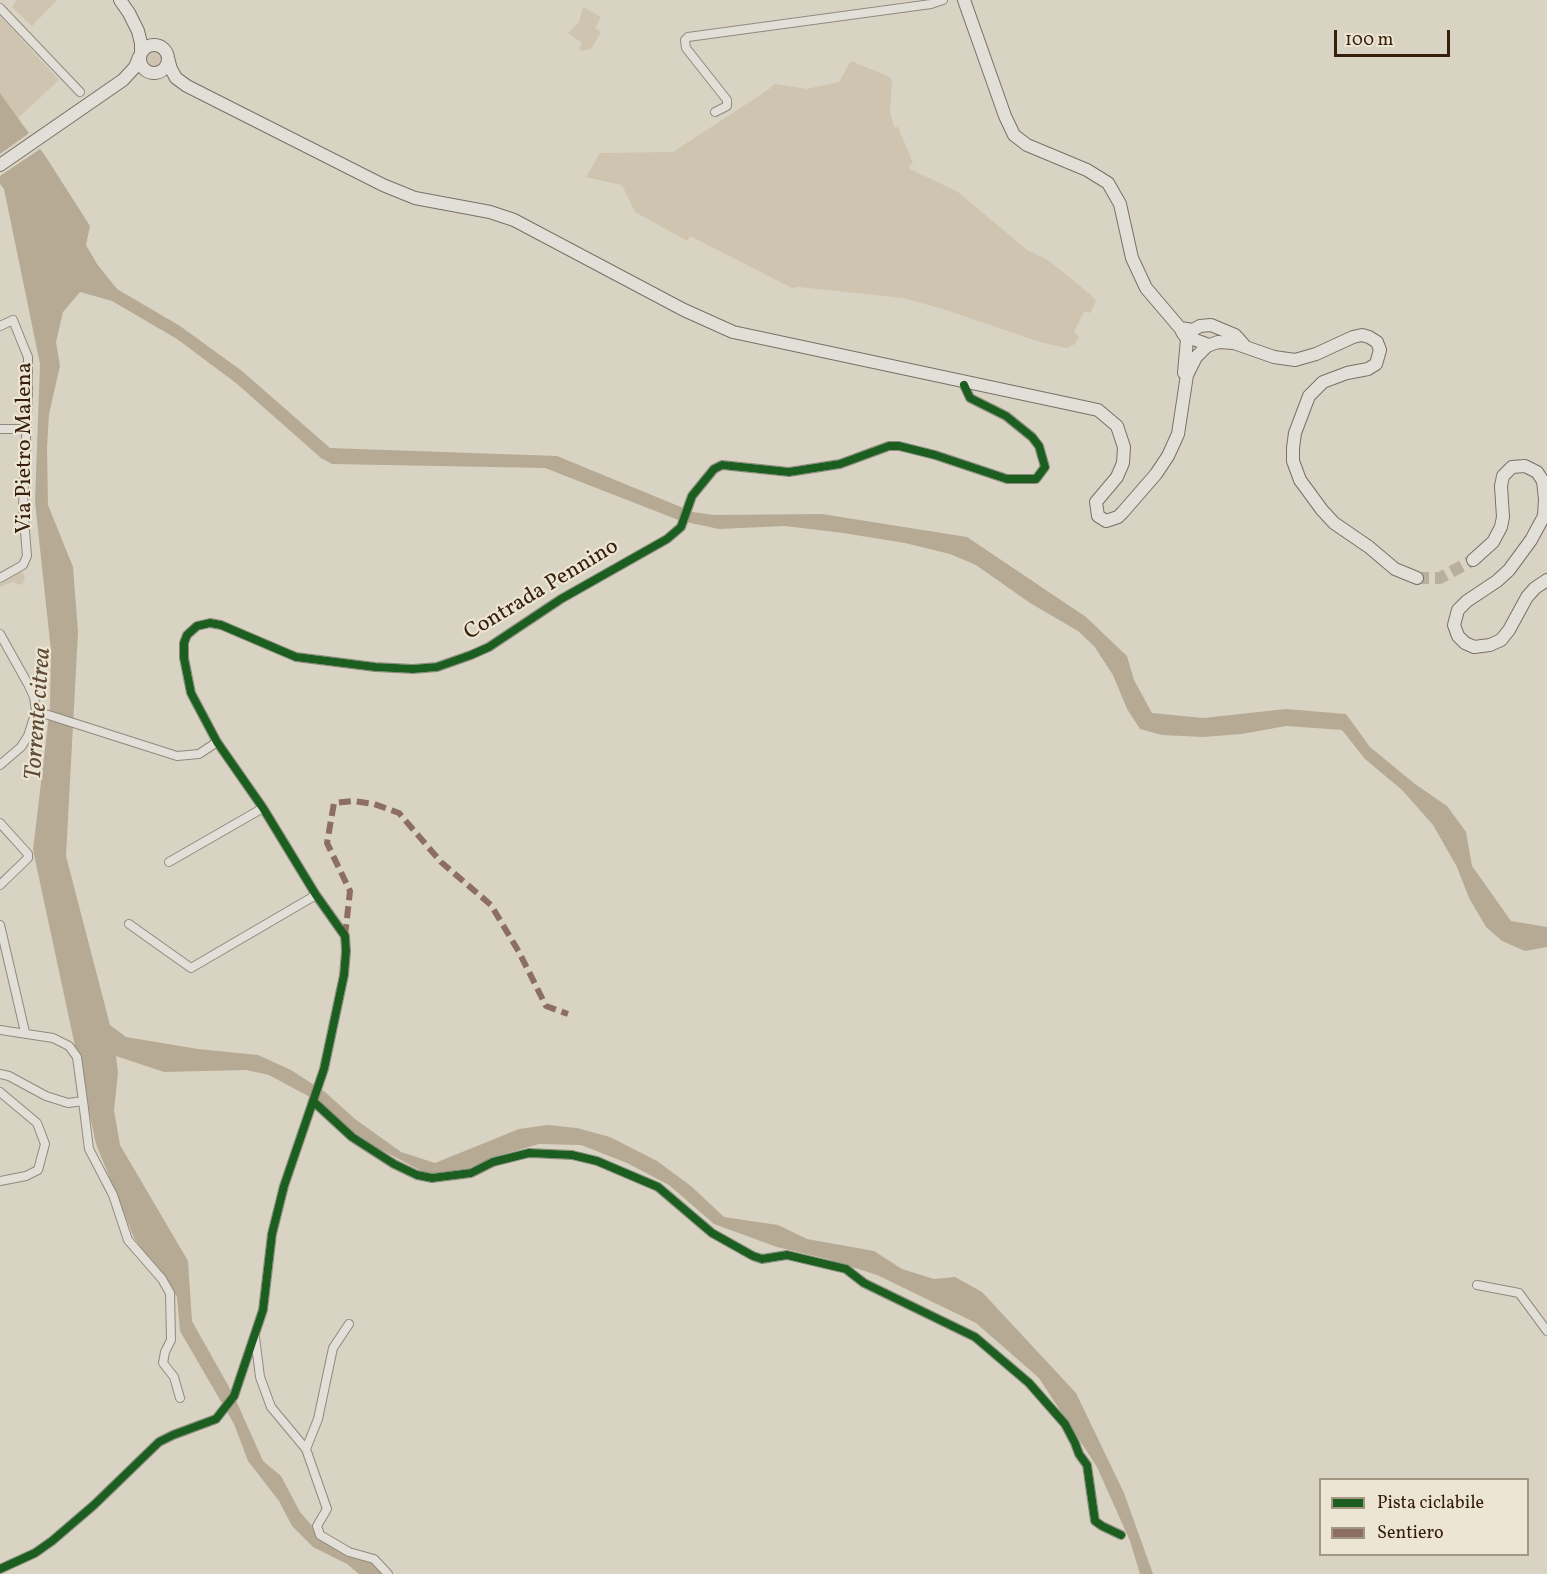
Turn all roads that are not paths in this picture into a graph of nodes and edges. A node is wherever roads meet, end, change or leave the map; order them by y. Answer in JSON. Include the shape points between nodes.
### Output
{"nodes":[{"id":1,"x":120,"y":0,"type":"edge"},
{"id":2,"x":943,"y":0,"type":"edge"},
{"id":3,"x":964,"y":0,"type":"edge"},
{"id":4,"x":0,"y":8,"type":"edge"},
{"id":5,"x":132,"y":17,"type":"junction"},
{"id":6,"x":157,"y":44,"type":"junction"},
{"id":7,"x":140,"y":55,"type":"junction"},
{"id":8,"x":168,"y":58,"type":"junction"},
{"id":9,"x":153,"y":73,"type":"junction"},
{"id":10,"x":123,"y":80,"type":"junction"},
{"id":11,"x":187,"y":86,"type":"junction"},
{"id":12,"x":80,"y":92,"type":"dead end"},
{"id":13,"x":715,"y":112,"type":"dead end"},
{"id":14,"x":0,"y":165,"type":"edge"},
{"id":15,"x":0,"y":326,"type":"edge"},
{"id":16,"x":1196,"y":334,"type":"junction"},
{"id":17,"x":1209,"y":345,"type":"junction"},
{"id":18,"x":1245,"y":346,"type":"junction"},
{"id":19,"x":964,"y":385,"type":"dead end"},
{"id":20,"x":1185,"y":385,"type":"junction"},
{"id":21,"x":0,"y":429,"type":"edge"},
{"id":22,"x":27,"y":429,"type":"junction"},
{"id":23,"x":1473,"y":560,"type":"tunnel mouth"},
{"id":24,"x":0,"y":578,"type":"edge"},
{"id":25,"x":1417,"y":579,"type":"tunnel mouth"},
{"id":26,"x":1547,"y":580,"type":"edge"},
{"id":27,"x":0,"y":634,"type":"edge"},
{"id":28,"x":36,"y":711,"type":"junction"},
{"id":29,"x":217,"y":742,"type":"junction"},
{"id":30,"x":0,"y":765,"type":"edge"},
{"id":31,"x":263,"y":808,"type":"junction"},
{"id":32,"x":0,"y":823,"type":"edge"},
{"id":33,"x":170,"y":862,"type":"dead end"},
{"id":34,"x":0,"y":885,"type":"edge"},
{"id":35,"x":316,"y":895,"type":"junction"},
{"id":36,"x":129,"y":924,"type":"dead end"},
{"id":37,"x":0,"y":925,"type":"edge"},
{"id":38,"x":0,"y":1030,"type":"edge"},
{"id":39,"x":25,"y":1032,"type":"junction"},
{"id":40,"x":0,"y":1074,"type":"edge"},
{"id":41,"x":0,"y":1092,"type":"edge"},
{"id":42,"x":83,"y":1101,"type":"junction"},
{"id":43,"x":314,"y":1102,"type":"junction"},
{"id":44,"x":0,"y":1181,"type":"edge"},
{"id":45,"x":1477,"y":1285,"type":"dead end"},
{"id":46,"x":349,"y":1324,"type":"dead end"},
{"id":47,"x":1547,"y":1332,"type":"edge"},
{"id":48,"x":254,"y":1334,"type":"junction"},
{"id":49,"x":180,"y":1398,"type":"dead end"},
{"id":50,"x":306,"y":1449,"type":"junction"},
{"id":51,"x":1120,"y":1535,"type":"dead end"},
{"id":52,"x":0,"y":1569,"type":"edge"},
{"id":53,"x":388,"y":1574,"type":"edge"}],
"edges":[{"from":1,"to":5,"type":"main road"},
{"from":2,"to":13,"type":"street","via":[[691,35],[685,40],[686,48],[727,100],[727,106]]},
{"from":3,"to":16,"type":"main road","via":[[1014,135],[1108,183],[1120,204],[1138,274],[1180,328]]},
{"from":4,"to":12,"type":"street"},
{"from":5,"to":6,"type":"main road"},
{"from":5,"to":7,"type":"main road","via":[[140,37]]},
{"from":6,"to":7,"type":"main road","via":[[147,46]]},
{"from":6,"to":8,"type":"main road","via":[[165,49]]},
{"from":7,"to":9,"type":"main road","via":[[141,66]]},
{"from":7,"to":10,"type":"main road"},
{"from":8,"to":9,"type":"main road","via":[[162,71]]},
{"from":8,"to":11,"type":"main road","via":[[176,78]]},
{"from":9,"to":10,"type":"main road"},
{"from":9,"to":11,"type":"main road"},
{"from":10,"to":14,"type":"main road"},
{"from":11,"to":20,"type":"main road","via":[[400,193],[514,220],[733,332],[1098,410],[1117,426],[1124,447],[1117,477],[1096,502],[1098,516],[1106,521],[1123,512],[1168,456],[1179,429]]},
{"from":15,"to":22,"type":"street","name":"Via Pietro Malena","via":[[13,320],[28,357]]},
{"from":16,"to":17,"type":"main road"},
{"from":16,"to":18,"type":"main road","via":[[1235,335]]},
{"from":16,"to":20,"type":"main road","via":[[1184,374]]},
{"from":17,"to":18,"type":"main road","via":[[1228,342]]},
{"from":17,"to":20,"type":"main road","via":[[1192,363]]},
{"from":18,"to":25,"type":"main road","via":[[1295,360],[1358,336],[1377,342],[1380,355],[1376,364],[1323,382],[1309,396],[1293,441],[1293,461],[1300,480],[1334,523],[1395,569]]},
{"from":19,"to":29,"type":"street","name":"Contrada Pennino","via":[[970,398],[1006,416],[1032,437],[1045,467],[1036,479],[1007,479],[909,447],[889,446],[840,464],[789,472],[722,465],[692,496],[682,524],[668,539],[561,598],[489,647],[437,667],[413,669],[296,657],[221,625],[198,626],[187,635],[184,658],[191,693]]},
{"from":21,"to":22,"type":"street"},
{"from":22,"to":24,"type":"street","name":"Via Pietro Malena","via":[[23,506],[27,556],[23,565]]},
{"from":23,"to":26,"type":"main road","via":[[1493,542],[1501,527],[1503,476],[1512,467],[1525,466],[1537,472],[1542,481],[1544,516],[1509,570],[1458,610],[1454,625],[1458,636],[1468,645],[1479,647],[1501,640],[1527,597]]},
{"from":27,"to":28,"type":"street","via":[[28,684]]},
{"from":28,"to":29,"type":"street","via":[[177,756],[199,754]]},
{"from":28,"to":30,"type":"street","via":[[21,747]]},
{"from":29,"to":31,"type":"street","name":"Contrada Pennino"},
{"from":31,"to":33,"type":"street"},
{"from":31,"to":35,"type":"street","name":"Contrada Pennino"},
{"from":32,"to":34,"type":"street","via":[[28,858]]},
{"from":35,"to":36,"type":"street","via":[[190,968]]},
{"from":35,"to":43,"type":"street","name":"Contrada Pennino","via":[[345,936],[346,951],[344,975]]},
{"from":37,"to":39,"type":"street"},
{"from":38,"to":39,"type":"street"},
{"from":39,"to":42,"type":"street","via":[[69,1046],[77,1057]]},
{"from":40,"to":42,"type":"street","via":[[46,1096],[68,1103]]},
{"from":41,"to":44,"type":"street","via":[[37,1122],[45,1144],[38,1170]]},
{"from":42,"to":49,"type":"street","via":[[90,1149],[113,1195],[128,1240],[170,1293],[171,1340],[163,1363],[174,1377]]},
{"from":43,"to":48,"type":"street","name":"Contrada Pennino","via":[[284,1186],[272,1234],[263,1310]]},
{"from":43,"to":51,"type":"street","via":[[352,1137],[417,1175],[432,1178],[471,1173],[493,1162],[529,1153],[572,1155],[597,1161],[658,1187],[712,1233],[753,1256],[762,1260],[787,1255],[846,1269],[864,1282],[975,1337],[1029,1383],[1065,1424],[1087,1465],[1095,1521]]},
{"from":45,"to":47,"type":"street","via":[[1519,1293]]},
{"from":46,"to":50,"type":"street","via":[[333,1348],[318,1419]]},
{"from":48,"to":50,"type":"street","name":"Contrada Pennino","via":[[260,1377],[271,1407]]},
{"from":48,"to":52,"type":"street","name":"Contrada Pennino","via":[[234,1396],[219,1417],[159,1442],[61,1534],[35,1553]]},
{"from":50,"to":53,"type":"street","name":"Contrada Pennino","via":[[327,1509],[317,1526],[320,1535],[349,1552],[374,1559]]}]}
